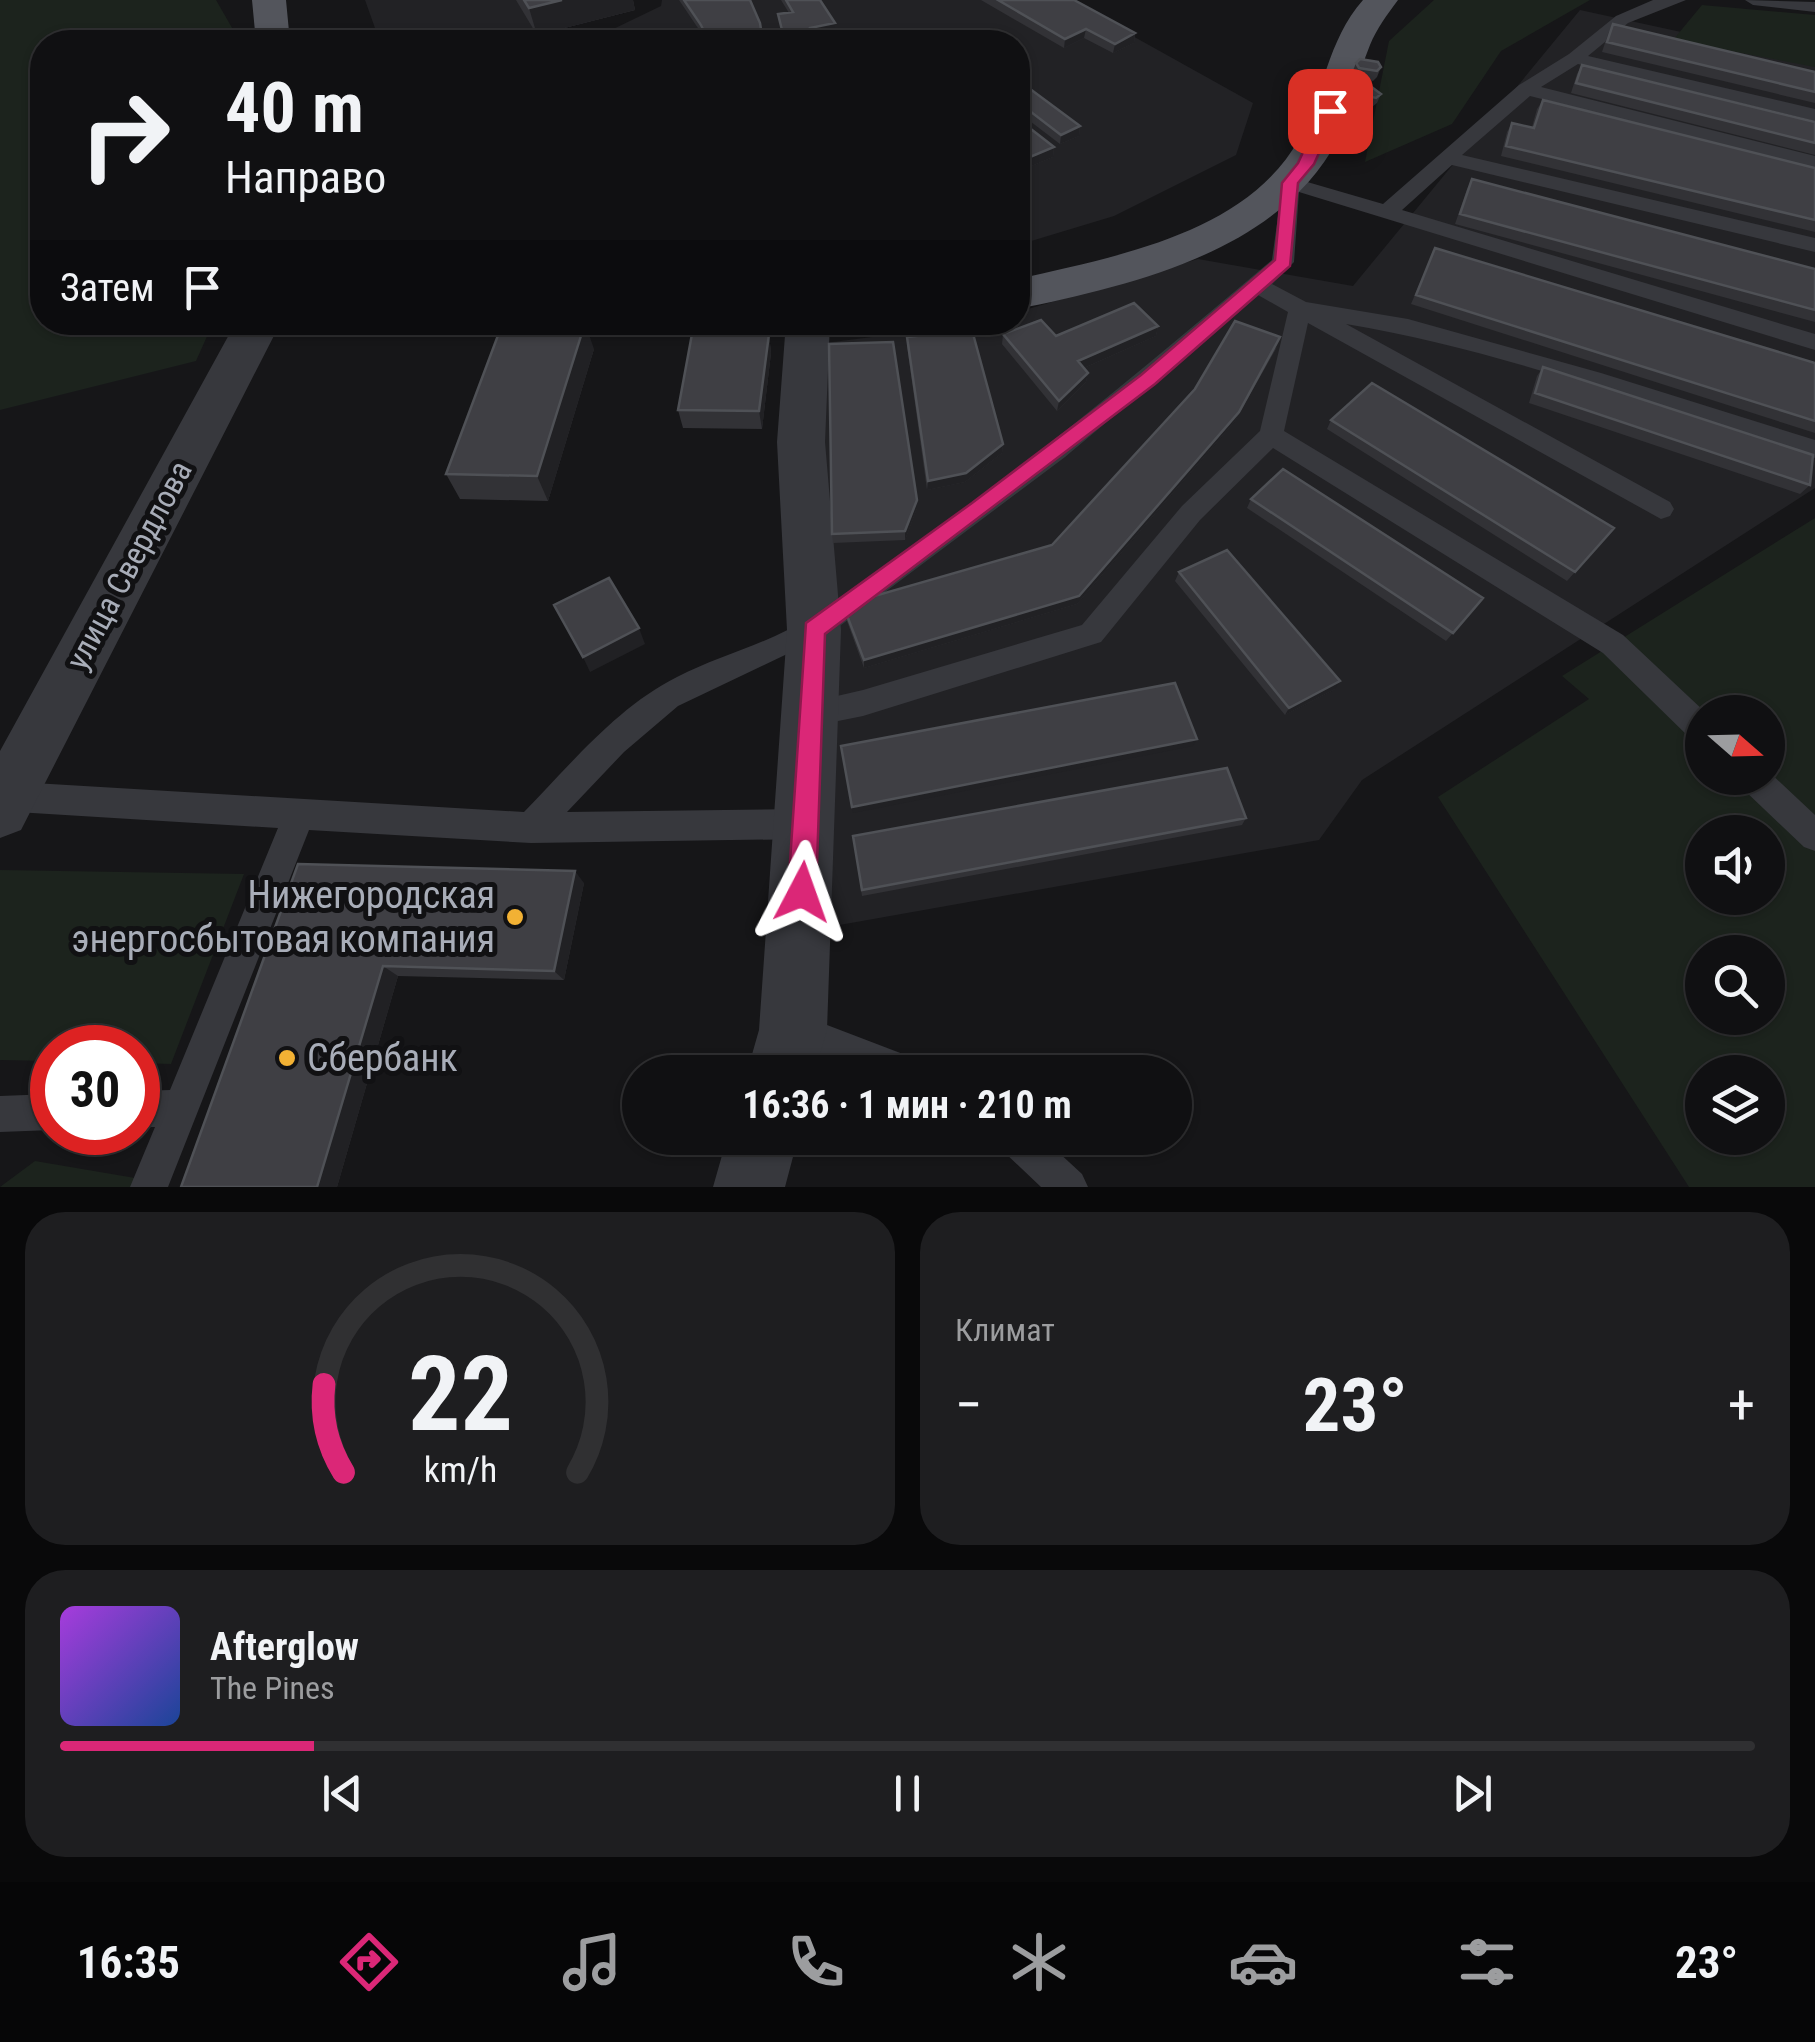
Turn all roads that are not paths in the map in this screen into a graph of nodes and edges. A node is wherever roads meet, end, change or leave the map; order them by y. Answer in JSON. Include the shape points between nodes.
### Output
{"nodes":[{"id":1,"x":269,"y":0,"type":"edge"},
{"id":2,"x":1381,"y":0,"type":"edge"},
{"id":3,"x":1630,"y":0,"type":"edge"},
{"id":4,"x":1678,"y":0,"type":"edge"},
{"id":5,"x":1754,"y":0,"type":"edge"},
{"id":6,"x":1815,"y":6,"type":"edge"},
{"id":7,"x":1608,"y":24,"type":"junction"},
{"id":8,"x":272,"y":30,"type":"edge"},
{"id":9,"x":1575,"y":58,"type":"junction"},
{"id":10,"x":1526,"y":90,"type":"junction"},
{"id":11,"x":1815,"y":115,"type":"edge"},
{"id":12,"x":1448,"y":158,"type":"junction"},
{"id":13,"x":1815,"y":162,"type":"edge"},
{"id":14,"x":1290,"y":183,"type":"junction"},
{"id":15,"x":1387,"y":212,"type":"junction"},
{"id":16,"x":1815,"y":246,"type":"edge"},
{"id":17,"x":1257,"y":285,"type":"junction"},
{"id":18,"x":1030,"y":290,"type":"edge"},
{"id":19,"x":1300,"y":309,"type":"junction"},
{"id":20,"x":250,"y":335,"type":"edge"},
{"id":21,"x":807,"y":335,"type":"edge"},
{"id":22,"x":1815,"y":342,"type":"edge"},
{"id":23,"x":1270,"y":436,"type":"junction"},
{"id":24,"x":1815,"y":448,"type":"edge"},
{"id":25,"x":1661,"y":509,"type":"dead end"},
{"id":26,"x":814,"y":630,"type":"junction"},
{"id":27,"x":1685,"y":713,"type":"edge"},
{"id":28,"x":808,"y":714,"type":"junction"},
{"id":29,"x":1772,"y":795,"type":"edge"},
{"id":30,"x":2,"y":801,"type":"edge"},
{"id":31,"x":299,"y":814,"type":"junction"},
{"id":32,"x":806,"y":824,"type":"junction"},
{"id":33,"x":531,"y":828,"type":"junction"},
{"id":34,"x":1815,"y":836,"type":"edge"},
{"id":35,"x":787,"y":1051,"type":"edge"},
{"id":36,"x":160,"y":1108,"type":"edge"},
{"id":37,"x":178,"y":1108,"type":"junction"},
{"id":38,"x":30,"y":1113,"type":"edge"},
{"id":39,"x":0,"y":1114,"type":"edge"},
{"id":40,"x":758,"y":1155,"type":"edge"},
{"id":41,"x":1034,"y":1155,"type":"edge"},
{"id":42,"x":149,"y":1187,"type":"edge"},
{"id":43,"x":749,"y":1187,"type":"edge"},
{"id":44,"x":1069,"y":1187,"type":"edge"}],
"edges":[{"from":1,"to":8,"type":"main road"},
{"from":2,"to":14,"type":"main road","via":[[1358,28],[1319,140]]},
{"from":3,"to":7,"type":"lane"},
{"from":4,"to":7,"type":"lane","via":[[1652,3]]},
{"from":5,"to":6,"type":"lane"},
{"from":7,"to":9,"type":"lane"},
{"from":9,"to":10,"type":"lane"},
{"from":9,"to":11,"type":"lane"},
{"from":10,"to":12,"type":"lane"},
{"from":10,"to":13,"type":"lane"},
{"from":12,"to":15,"type":"lane"},
{"from":12,"to":16,"type":"lane"},
{"from":14,"to":15,"type":"lane"},
{"from":14,"to":17,"type":"lane","via":[[1284,262]]},
{"from":14,"to":18,"type":"main road","via":[[1243,220],[1191,243]]},
{"from":15,"to":22,"type":"lane"},
{"from":17,"to":19,"type":"lane"},
{"from":17,"to":26,"type":"lane","via":[[1148,380]]},
{"from":19,"to":23,"type":"lane"},
{"from":19,"to":24,"type":"lane","via":[[1408,326]]},
{"from":19,"to":25,"type":"lane"},
{"from":20,"to":30,"type":"street","name":"улица Свердлова"},
{"from":21,"to":26,"type":"street","via":[[801,442]]},
{"from":23,"to":27,"type":"lane","via":[[1613,644]]},
{"from":23,"to":28,"type":"lane","via":[[1191,513],[1091,634]]},
{"from":26,"to":28,"type":"street"},
{"from":26,"to":33,"type":"lane","via":[[669,696]]},
{"from":28,"to":32,"type":"street"},
{"from":29,"to":34,"type":"lane"},
{"from":30,"to":31,"type":"lane"},
{"from":31,"to":33,"type":"lane"},
{"from":31,"to":37,"type":"lane"},
{"from":32,"to":33,"type":"lane"},
{"from":32,"to":35,"type":"street"},
{"from":36,"to":37,"type":"lane"},
{"from":37,"to":42,"type":"lane"},
{"from":38,"to":39,"type":"lane"},
{"from":40,"to":43,"type":"street"},
{"from":41,"to":44,"type":"lane"}]}
